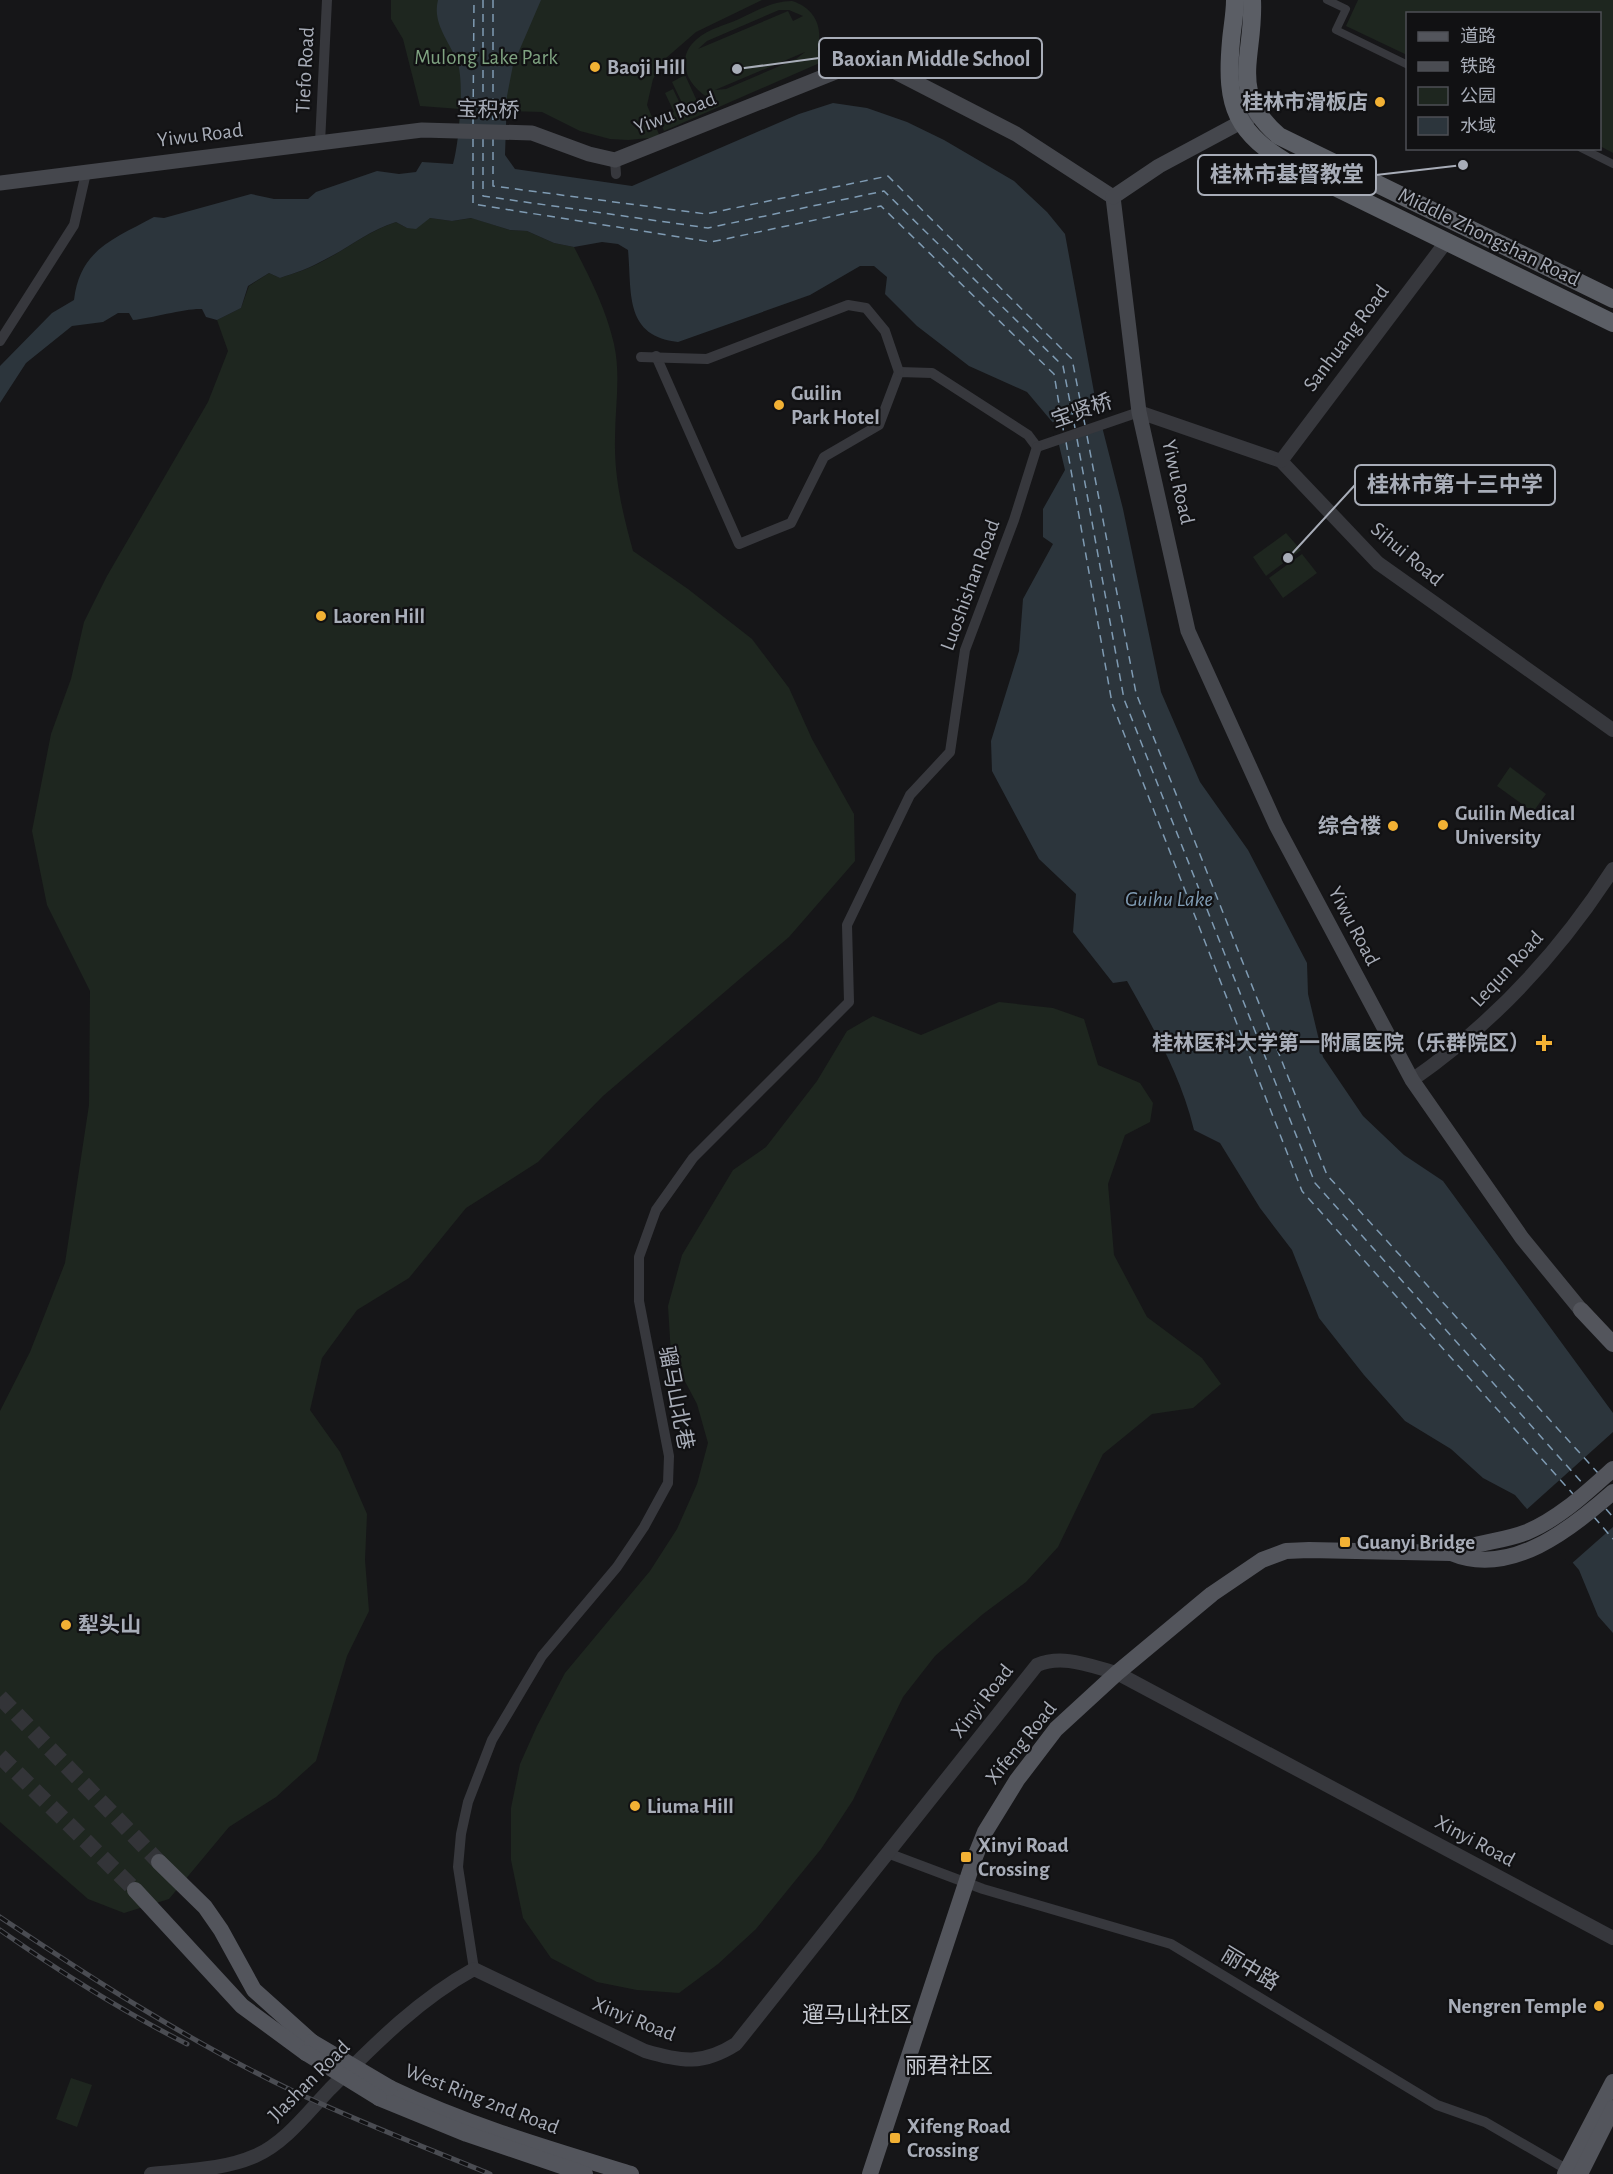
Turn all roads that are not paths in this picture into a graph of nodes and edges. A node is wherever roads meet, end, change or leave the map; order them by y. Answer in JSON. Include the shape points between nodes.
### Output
{"nodes":[{"id":1,"x":327,"y":0,"type":"edge"},
{"id":2,"x":1235,"y":0,"type":"edge"},
{"id":3,"x":1252,"y":0,"type":"edge"},
{"id":4,"x":1327,"y":0,"type":"edge"},
{"id":5,"x":1351,"y":0,"type":"edge"},
{"id":6,"x":1346,"y":9,"type":"junction"},
{"id":7,"x":1406,"y":65,"type":"edge"},
{"id":8,"x":1247,"y":117,"type":"junction"},
{"id":9,"x":442,"y":130,"type":"joint"},
{"id":10,"x":532,"y":133,"type":"joint"},
{"id":11,"x":320,"y":143,"type":"junction"},
{"id":12,"x":1585,"y":150,"type":"edge"},
{"id":13,"x":1613,"y":164,"type":"edge"},
{"id":14,"x":86,"y":173,"type":"junction"},
{"id":15,"x":0,"y":183,"type":"edge"},
{"id":16,"x":1113,"y":197,"type":"junction"},
{"id":17,"x":1446,"y":242,"type":"junction"},
{"id":18,"x":1613,"y":299,"type":"edge"},
{"id":19,"x":1613,"y":322,"type":"edge"},
{"id":20,"x":0,"y":341,"type":"edge"},
{"id":21,"x":656,"y":356,"type":"junction"},
{"id":22,"x":641,"y":357,"type":"dead end"},
{"id":23,"x":899,"y":372,"type":"junction"},
{"id":24,"x":1139,"y":412,"type":"junction"},
{"id":25,"x":1037,"y":447,"type":"junction"},
{"id":26,"x":1281,"y":461,"type":"junction"},
{"id":27,"x":1613,"y":730,"type":"edge"},
{"id":28,"x":1613,"y":869,"type":"edge"},
{"id":29,"x":847,"y":925,"type":"joint"},
{"id":30,"x":1412,"y":1080,"type":"junction"},
{"id":31,"x":1581,"y":1310,"type":"junction"},
{"id":32,"x":1613,"y":1333,"type":"edge"},
{"id":33,"x":1613,"y":1344,"type":"edge"},
{"id":34,"x":1613,"y":1469,"type":"edge"},
{"id":35,"x":1613,"y":1492,"type":"edge"},
{"id":36,"x":1451,"y":1553,"type":"junction"},
{"id":37,"x":1117,"y":1673,"type":"junction"},
{"id":38,"x":890,"y":1854,"type":"junction"},
{"id":39,"x":159,"y":1862,"type":"tunnel mouth"},
{"id":40,"x":966,"y":1883,"type":"junction"},
{"id":41,"x":135,"y":1890,"type":"tunnel mouth"},
{"id":42,"x":1613,"y":1938,"type":"edge"},
{"id":43,"x":474,"y":1969,"type":"junction"},
{"id":44,"x":309,"y":2047,"type":"junction"},
{"id":45,"x":1613,"y":2082,"type":"edge"},
{"id":46,"x":384,"y":2093,"type":"junction"},
{"id":47,"x":1613,"y":2108,"type":"edge"},
{"id":48,"x":1571,"y":2173,"type":"edge"},
{"id":49,"x":151,"y":2174,"type":"edge"},
{"id":50,"x":585,"y":2174,"type":"edge"},
{"id":51,"x":631,"y":2174,"type":"edge"},
{"id":52,"x":870,"y":2174,"type":"edge"}],
"edges":[{"from":1,"to":11,"type":"street","name":"Tiefo Road"},
{"from":2,"to":8,"type":"highway","name":"Middle Zhongshan Road","via":[[1229,66],[1232,94]]},
{"from":3,"to":8,"type":"highway","name":"Middle Zhongshan Road","via":[[1246,66]]},
{"from":4,"to":6,"type":"street"},
{"from":5,"to":6,"type":"street"},
{"from":6,"to":7,"type":"street","via":[[1336,30]]},
{"from":8,"to":16,"type":"main road"},
{"from":8,"to":17,"type":"highway","name":"Middle Zhongshan Road","via":[[1250,136],[1267,151]]},
{"from":8,"to":18,"type":"highway","name":"Middle Zhongshan Road","via":[[1303,150]]},
{"from":9,"to":10,"type":"main road","name":"宝积桥"},
{"from":9,"to":11,"type":"main road","name":"Yiwu Road"},
{"from":10,"to":16,"type":"main road","name":"Yiwu Road","via":[[616,167],[855,63],[872,62],[1016,134]]},
{"from":11,"to":14,"type":"main road","name":"Yiwu Road"},
{"from":12,"to":13,"type":"street"},
{"from":14,"to":15,"type":"main road","name":"Yiwu Road"},
{"from":14,"to":20,"type":"street","via":[[74,225]]},
{"from":16,"to":24,"type":"main road","name":"Yiwu Road"},
{"from":17,"to":19,"type":"highway","name":"Middle Zhongshan Road"},
{"from":17,"to":26,"type":"street","name":"Sanhuang Road"},
{"from":21,"to":22,"type":"street"},
{"from":21,"to":23,"type":"street","via":[[707,359],[848,305],[866,308],[885,330]]},
{"from":21,"to":23,"type":"street","via":[[739,544],[791,523],[824,457],[879,425]]},
{"from":23,"to":25,"type":"street","via":[[932,373],[1028,435]]},
{"from":24,"to":25,"type":"street","name":"宝贤桥"},
{"from":24,"to":26,"type":"street","name":"Sihui Road"},
{"from":24,"to":30,"type":"main road","name":"Yiwu Road","via":[[1188,631],[1276,825]]},
{"from":25,"to":29,"type":"street","name":"Luoshishan Road","via":[[965,650],[950,752],[910,795]]},
{"from":26,"to":27,"type":"street","name":"Sihui Road","via":[[1378,562]]},
{"from":28,"to":30,"type":"street","name":"Lequn Road","via":[[1590,906],[1545,963],[1497,1013]]},
{"from":29,"to":43,"type":"street","name":"骝马山北巷","via":[[849,1002],[693,1158],[656,1210],[639,1257],[639,1301],[669,1456],[668,1482],[617,1567],[542,1656],[501,1723],[480,1771],[463,1823],[458,1867]]},
{"from":30,"to":31,"type":"main road","name":"Yiwu Road","via":[[1522,1238]]},
{"from":31,"to":32,"type":"main road","name":"Yiwu Road"},
{"from":31,"to":33,"type":"main road","name":"Yiwu Road"},
{"from":34,"to":36,"type":"main road","via":[[1565,1511],[1526,1532]]},
{"from":35,"to":36,"type":"main road","via":[[1575,1525],[1532,1548],[1486,1560],[1467,1560]]},
{"from":36,"to":37,"type":"main road","name":"Xifeng Road","via":[[1286,1551],[1262,1560],[1212,1594]]},
{"from":37,"to":38,"type":"street","name":"Xinyi Road","via":[[1051,1659],[1037,1665]]},
{"from":37,"to":40,"type":"main road","name":"Xifeng Road","via":[[1056,1729],[1024,1771],[985,1832]]},
{"from":37,"to":42,"type":"street","name":"Xinyi Road"},
{"from":38,"to":40,"type":"street","name":"丽中路"},
{"from":38,"to":43,"type":"street","name":"Xinyi Road","via":[[736,2044],[717,2056],[695,2061],[645,2051]]},
{"from":39,"to":44,"type":"main road","name":"West Ring 2nd Road","via":[[204,1907],[254,1990]]},
{"from":40,"to":48,"type":"street","name":"丽中路","via":[[1171,1944],[1437,2105],[1485,2122]]},
{"from":40,"to":52,"type":"main road","name":"Xifeng Road"},
{"from":41,"to":44,"type":"main road","name":"West Ring 2nd Road","via":[[242,2006]]},
{"from":43,"to":49,"type":"street","name":"JIashan Road","via":[[439,1989],[390,2029],[281,2139],[258,2155],[230,2165]]},
{"from":44,"to":46,"type":"main road","name":"West Ring 2nd Road","bridge":true},
{"from":45,"to":48,"type":"main road"},
{"from":46,"to":50,"type":"main road","name":"West Ring 2nd Road","via":[[467,2134]]},
{"from":46,"to":51,"type":"main road","name":"West Ring 2nd Road"},
{"from":47,"to":48,"type":"main road"}]}
